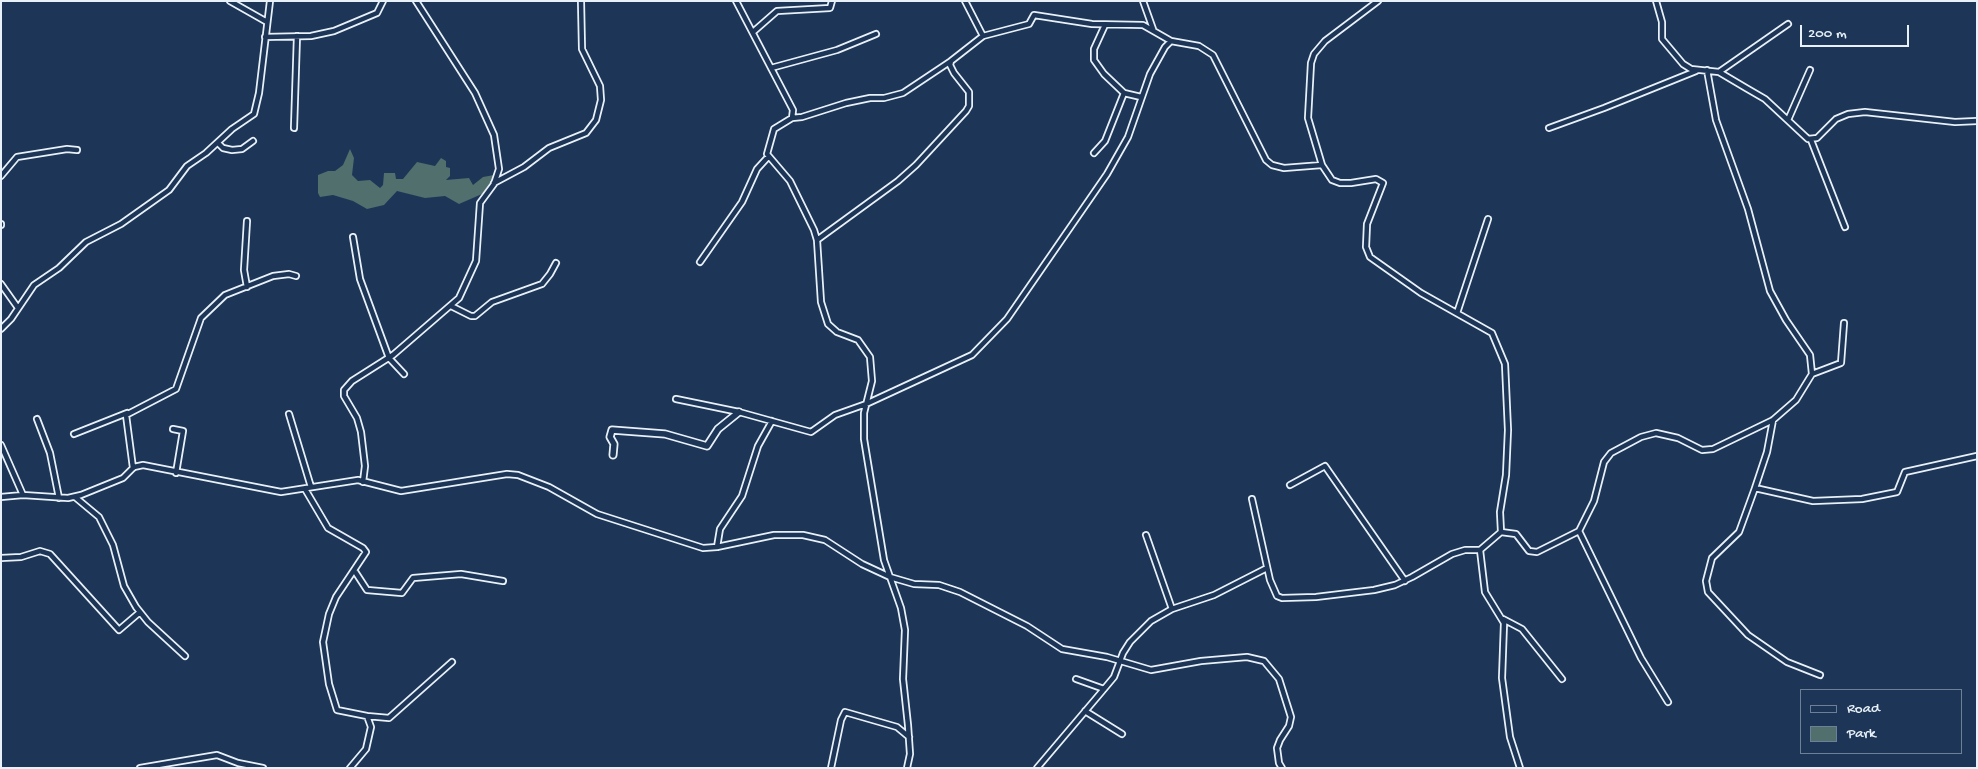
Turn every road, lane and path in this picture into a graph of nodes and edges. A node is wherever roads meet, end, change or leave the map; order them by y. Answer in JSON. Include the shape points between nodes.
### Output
{"nodes":[{"id":1,"x":230,"y":1,"type":"edge"},
{"id":2,"x":270,"y":1,"type":"edge"},
{"id":3,"x":383,"y":1,"type":"edge"},
{"id":4,"x":416,"y":1,"type":"edge"},
{"id":5,"x":581,"y":1,"type":"edge"},
{"id":6,"x":736,"y":1,"type":"edge"},
{"id":7,"x":832,"y":1,"type":"edge"},
{"id":8,"x":965,"y":1,"type":"edge"},
{"id":9,"x":1142,"y":1,"type":"edge"},
{"id":10,"x":1378,"y":1,"type":"edge"},
{"id":11,"x":1656,"y":1,"type":"edge"},
{"id":12,"x":267,"y":22,"type":"junction"},
{"id":13,"x":1788,"y":24,"type":"dead end"},
{"id":14,"x":1105,"y":25,"type":"junction"},
{"id":15,"x":1153,"y":29,"type":"junction"},
{"id":16,"x":753,"y":32,"type":"junction"},
{"id":17,"x":876,"y":34,"type":"dead end"},
{"id":18,"x":265,"y":36,"type":"junction"},
{"id":19,"x":298,"y":36,"type":"junction"},
{"id":20,"x":983,"y":36,"type":"junction"},
{"id":21,"x":1171,"y":41,"type":"junction"},
{"id":22,"x":951,"y":61,"type":"junction"},
{"id":23,"x":771,"y":68,"type":"junction"},
{"id":24,"x":1700,"y":70,"type":"junction"},
{"id":25,"x":1707,"y":70,"type":"junction"},
{"id":26,"x":1810,"y":70,"type":"dead end"},
{"id":27,"x":1719,"y":72,"type":"junction"},
{"id":28,"x":1124,"y":93,"type":"junction"},
{"id":29,"x":1142,"y":98,"type":"junction"},
{"id":30,"x":792,"y":118,"type":"junction"},
{"id":31,"x":1788,"y":120,"type":"junction"},
{"id":32,"x":1977,"y":121,"type":"edge"},
{"id":33,"x":294,"y":128,"type":"dead end"},
{"id":34,"x":1549,"y":128,"type":"dead end"},
{"id":35,"x":1811,"y":140,"type":"junction"},
{"id":36,"x":253,"y":141,"type":"dead end"},
{"id":37,"x":218,"y":143,"type":"junction"},
{"id":38,"x":77,"y":150,"type":"dead end"},
{"id":39,"x":1094,"y":153,"type":"dead end"},
{"id":40,"x":768,"y":157,"type":"junction"},
{"id":41,"x":1322,"y":165,"type":"junction"},
{"id":42,"x":1,"y":176,"type":"edge"},
{"id":43,"x":494,"y":184,"type":"junction"},
{"id":44,"x":1488,"y":219,"type":"dead end"},
{"id":45,"x":247,"y":221,"type":"dead end"},
{"id":46,"x":1845,"y":227,"type":"dead end"},
{"id":47,"x":353,"y":237,"type":"dead end"},
{"id":48,"x":817,"y":240,"type":"junction"},
{"id":49,"x":700,"y":262,"type":"dead end"},
{"id":50,"x":556,"y":263,"type":"dead end"},
{"id":51,"x":296,"y":276,"type":"dead end"},
{"id":52,"x":1,"y":284,"type":"edge"},
{"id":53,"x":247,"y":287,"type":"junction"},
{"id":54,"x":451,"y":306,"type":"junction"},
{"id":55,"x":18,"y":308,"type":"junction"},
{"id":56,"x":1457,"y":313,"type":"junction"},
{"id":57,"x":1844,"y":324,"type":"dead end"},
{"id":58,"x":1,"y":329,"type":"edge"},
{"id":59,"x":390,"y":358,"type":"junction"},
{"id":60,"x":404,"y":374,"type":"dead end"},
{"id":61,"x":1812,"y":374,"type":"junction"},
{"id":62,"x":676,"y":399,"type":"dead end"},
{"id":63,"x":866,"y":404,"type":"junction"},
{"id":64,"x":739,"y":412,"type":"junction"},
{"id":65,"x":127,"y":413,"type":"junction"},
{"id":66,"x":289,"y":414,"type":"dead end"},
{"id":67,"x":37,"y":419,"type":"dead end"},
{"id":68,"x":1773,"y":420,"type":"junction"},
{"id":69,"x":772,"y":421,"type":"junction"},
{"id":70,"x":173,"y":429,"type":"dead end"},
{"id":71,"x":74,"y":434,"type":"dead end"},
{"id":72,"x":1,"y":445,"type":"edge"},
{"id":73,"x":612,"y":455,"type":"dead end"},
{"id":74,"x":1977,"y":456,"type":"edge"},
{"id":75,"x":133,"y":468,"type":"junction"},
{"id":76,"x":176,"y":473,"type":"junction"},
{"id":77,"x":363,"y":482,"type":"junction"},
{"id":78,"x":1290,"y":485,"type":"dead end"},
{"id":79,"x":311,"y":487,"type":"junction"},
{"id":80,"x":1755,"y":488,"type":"junction"},
{"id":81,"x":304,"y":489,"type":"junction"},
{"id":82,"x":23,"y":495,"type":"junction"},
{"id":83,"x":75,"y":496,"type":"junction"},
{"id":84,"x":1,"y":497,"type":"edge"},
{"id":85,"x":59,"y":498,"type":"junction"},
{"id":86,"x":1252,"y":499,"type":"dead end"},
{"id":87,"x":1579,"y":530,"type":"junction"},
{"id":88,"x":1502,"y":532,"type":"junction"},
{"id":89,"x":1146,"y":535,"type":"dead end"},
{"id":90,"x":717,"y":547,"type":"junction"},
{"id":91,"x":1480,"y":550,"type":"junction"},
{"id":92,"x":1,"y":558,"type":"edge"},
{"id":93,"x":1267,"y":568,"type":"junction"},
{"id":94,"x":354,"y":570,"type":"junction"},
{"id":95,"x":890,"y":577,"type":"junction"},
{"id":96,"x":503,"y":580,"type":"dead end"},
{"id":97,"x":1405,"y":581,"type":"junction"},
{"id":98,"x":1172,"y":609,"type":"junction"},
{"id":99,"x":140,"y":612,"type":"junction"},
{"id":100,"x":1503,"y":619,"type":"junction"},
{"id":101,"x":185,"y":656,"type":"dead end"},
{"id":102,"x":452,"y":662,"type":"dead end"},
{"id":103,"x":1119,"y":662,"type":"junction"},
{"id":104,"x":1820,"y":675,"type":"dead end"},
{"id":105,"x":1076,"y":679,"type":"dead end"},
{"id":106,"x":1562,"y":679,"type":"dead end"},
{"id":107,"x":1104,"y":689,"type":"junction"},
{"id":108,"x":1668,"y":702,"type":"dead end"},
{"id":109,"x":1085,"y":712,"type":"junction"},
{"id":110,"x":366,"y":716,"type":"junction"},
{"id":111,"x":1122,"y":734,"type":"dead end"},
{"id":112,"x":909,"y":737,"type":"junction"},
{"id":113,"x":140,"y":768,"type":"edge"},
{"id":114,"x":262,"y":768,"type":"edge"},
{"id":115,"x":350,"y":768,"type":"edge"},
{"id":116,"x":831,"y":768,"type":"edge"},
{"id":117,"x":907,"y":768,"type":"edge"},
{"id":118,"x":1036,"y":768,"type":"edge"},
{"id":119,"x":1282,"y":768,"type":"edge"},
{"id":120,"x":1520,"y":768,"type":"edge"}],
"edges":[{"from":1,"to":12,"type":"street"},
{"from":2,"to":12,"type":"street"},
{"from":3,"to":19,"type":"street","via":[[378,13],[351,25]]},
{"from":4,"to":43,"type":"street","via":[[475,93],[494,135],[499,164]]},
{"from":5,"to":43,"type":"street","via":[[582,49],[600,86],[601,100],[596,120],[586,133],[549,148]]},
{"from":6,"to":16,"type":"street"},
{"from":7,"to":16,"type":"street","via":[[830,8],[776,11]]},
{"from":8,"to":20,"type":"street"},
{"from":9,"to":15,"type":"street"},
{"from":10,"to":41,"type":"street","via":[[1325,41],[1311,63],[1308,118]]},
{"from":11,"to":24,"type":"street","via":[[1664,43],[1687,67]]},
{"from":12,"to":18,"type":"street"},
{"from":13,"to":27,"type":"street"},
{"from":14,"to":15,"type":"street","via":[[1143,25]]},
{"from":14,"to":20,"type":"street","via":[[1034,15],[1029,24]]},
{"from":14,"to":28,"type":"street","via":[[1097,39],[1093,58]]},
{"from":15,"to":21,"type":"street"},
{"from":16,"to":23,"type":"street"},
{"from":17,"to":23,"type":"street","via":[[837,50]]},
{"from":18,"to":19,"type":"street"},
{"from":18,"to":37,"type":"street","via":[[254,114]]},
{"from":19,"to":33,"type":"street"},
{"from":20,"to":22,"type":"street"},
{"from":21,"to":29,"type":"street","via":[[1156,63]]},
{"from":21,"to":41,"type":"street","via":[[1199,46],[1213,56],[1272,166]]},
{"from":22,"to":30,"type":"street","via":[[903,93],[846,103]]},
{"from":22,"to":48,"type":"street","via":[[954,73],[969,92],[966,111],[898,181]]},
{"from":23,"to":30,"type":"street","via":[[790,105]]},
{"from":24,"to":25,"type":"street"},
{"from":24,"to":34,"type":"street"},
{"from":25,"to":27,"type":"street"},
{"from":25,"to":61,"type":"street","via":[[1716,120],[1748,209],[1770,291],[1810,355]]},
{"from":26,"to":31,"type":"street"},
{"from":27,"to":31,"type":"street","via":[[1765,99]]},
{"from":28,"to":29,"type":"street"},
{"from":28,"to":39,"type":"street","via":[[1105,141]]},
{"from":29,"to":63,"type":"street","via":[[1119,156],[1007,319],[972,355]]},
{"from":30,"to":40,"type":"street","via":[[774,129]]},
{"from":31,"to":35,"type":"street"},
{"from":32,"to":35,"type":"street","via":[[1955,122],[1865,112],[1836,119]]},
{"from":35,"to":46,"type":"street"},
{"from":36,"to":37,"type":"street","via":[[242,149],[232,150]]},
{"from":37,"to":55,"type":"street","via":[[187,166],[169,190],[121,224],[86,242],[34,285]]},
{"from":38,"to":42,"type":"street","via":[[67,148],[17,157]]},
{"from":40,"to":48,"type":"street","via":[[790,181]]},
{"from":40,"to":49,"type":"street","via":[[757,170],[742,202]]},
{"from":41,"to":56,"type":"street","via":[[1332,180],[1340,184],[1376,179],[1383,183],[1367,224],[1367,252],[1384,268]]},
{"from":43,"to":54,"type":"street","via":[[480,203],[476,261],[459,298]]},
{"from":44,"to":56,"type":"street"},
{"from":45,"to":53,"type":"street","via":[[244,270]]},
{"from":47,"to":59,"type":"street","via":[[360,279]]},
{"from":48,"to":63,"type":"street","via":[[821,302],[828,324],[837,332],[858,340],[870,357],[872,380]]},
{"from":50,"to":54,"type":"street","via":[[542,284],[492,302],[476,316]]},
{"from":51,"to":53,"type":"street","via":[[273,276]]},
{"from":52,"to":55,"type":"street"},
{"from":53,"to":65,"type":"street","via":[[225,295],[201,318],[176,389]]},
{"from":54,"to":59,"type":"street"},
{"from":55,"to":58,"type":"street"},
{"from":56,"to":88,"type":"street","via":[[1492,333],[1505,364],[1508,430],[1500,512]]},
{"from":57,"to":61,"type":"street","via":[[1841,363]]},
{"from":59,"to":60,"type":"street"},
{"from":59,"to":77,"type":"street","via":[[352,381],[344,392],[361,432],[366,466]]},
{"from":61,"to":68,"type":"street","via":[[1796,400]]},
{"from":62,"to":64,"type":"street"},
{"from":63,"to":69,"type":"street","via":[[835,415],[811,432]]},
{"from":63,"to":95,"type":"street","via":[[864,439],[884,560]]},
{"from":64,"to":69,"type":"street"},
{"from":64,"to":73,"type":"street","via":[[718,429],[707,446],[666,434],[612,430]]},
{"from":65,"to":71,"type":"street"},
{"from":65,"to":75,"type":"street"},
{"from":66,"to":79,"type":"street"},
{"from":67,"to":85,"type":"street","via":[[50,453]]},
{"from":68,"to":80,"type":"street"},
{"from":68,"to":87,"type":"street","via":[[1713,449],[1702,450],[1656,432],[1611,454],[1604,462],[1594,501]]},
{"from":69,"to":90,"type":"street","via":[[758,446],[742,496],[720,529]]},
{"from":70,"to":76,"type":"street","via":[[183,431]]},
{"from":72,"to":82,"type":"street"},
{"from":74,"to":80,"type":"street","via":[[1905,472],[1897,492],[1862,498],[1813,501]]},
{"from":75,"to":76,"type":"street","via":[[153,466]]},
{"from":75,"to":83,"type":"street","via":[[123,478]]},
{"from":76,"to":81,"type":"street","via":[[282,492]]},
{"from":77,"to":79,"type":"street"},
{"from":77,"to":90,"type":"street","via":[[401,491],[499,474],[518,476],[549,487],[597,514],[622,523],[703,548]]},
{"from":78,"to":97,"type":"street","via":[[1324,466]]},
{"from":79,"to":81,"type":"street"},
{"from":80,"to":104,"type":"street","via":[[1739,532],[1712,558],[1706,581],[1708,592],[1748,635],[1787,662]]},
{"from":81,"to":94,"type":"street","via":[[328,528],[365,550]]},
{"from":82,"to":84,"type":"street"},
{"from":82,"to":85,"type":"street"},
{"from":83,"to":85,"type":"street"},
{"from":83,"to":99,"type":"street","via":[[99,517],[112,545],[124,586]]},
{"from":86,"to":93,"type":"street"},
{"from":87,"to":88,"type":"street","via":[[1537,552],[1529,550],[1516,534]]},
{"from":87,"to":108,"type":"street","via":[[1641,658]]},
{"from":88,"to":91,"type":"street"},
{"from":89,"to":98,"type":"street"},
{"from":90,"to":95,"type":"street","via":[[774,535],[802,535],[825,540],[862,564]]},
{"from":91,"to":97,"type":"street","via":[[1452,554]]},
{"from":91,"to":100,"type":"street","via":[[1485,592]]},
{"from":92,"to":99,"type":"street","via":[[21,557],[40,551],[50,554],[119,630]]},
{"from":93,"to":97,"type":"street","via":[[1274,593],[1282,598],[1344,595]]},
{"from":93,"to":98,"type":"street","via":[[1214,595]]},
{"from":94,"to":96,"type":"street","via":[[367,590],[402,593],[413,578],[461,574]]},
{"from":94,"to":110,"type":"street","via":[[329,614],[323,642],[337,710]]},
{"from":95,"to":103,"type":"street","via":[[960,592],[1026,626],[1062,649]]},
{"from":95,"to":112,"type":"street","via":[[905,630],[902,679]]},
{"from":98,"to":103,"type":"street","via":[[1152,621],[1130,642]]},
{"from":99,"to":101,"type":"street"},
{"from":100,"to":106,"type":"street","via":[[1522,629]]},
{"from":100,"to":120,"type":"street","via":[[1502,678],[1510,737]]},
{"from":102,"to":110,"type":"street","via":[[389,718]]},
{"from":103,"to":107,"type":"street"},
{"from":103,"to":119,"type":"street","via":[[1151,670],[1247,657],[1264,661],[1280,679],[1291,717],[1277,748]]},
{"from":105,"to":107,"type":"street"},
{"from":107,"to":109,"type":"street"},
{"from":109,"to":111,"type":"street"},
{"from":109,"to":118,"type":"street"},
{"from":110,"to":115,"type":"street","via":[[371,727],[366,749]]},
{"from":112,"to":116,"type":"street","via":[[892,725],[845,712]]},
{"from":112,"to":117,"type":"street"},
{"from":113,"to":114,"type":"street","via":[[217,755]]}]}
